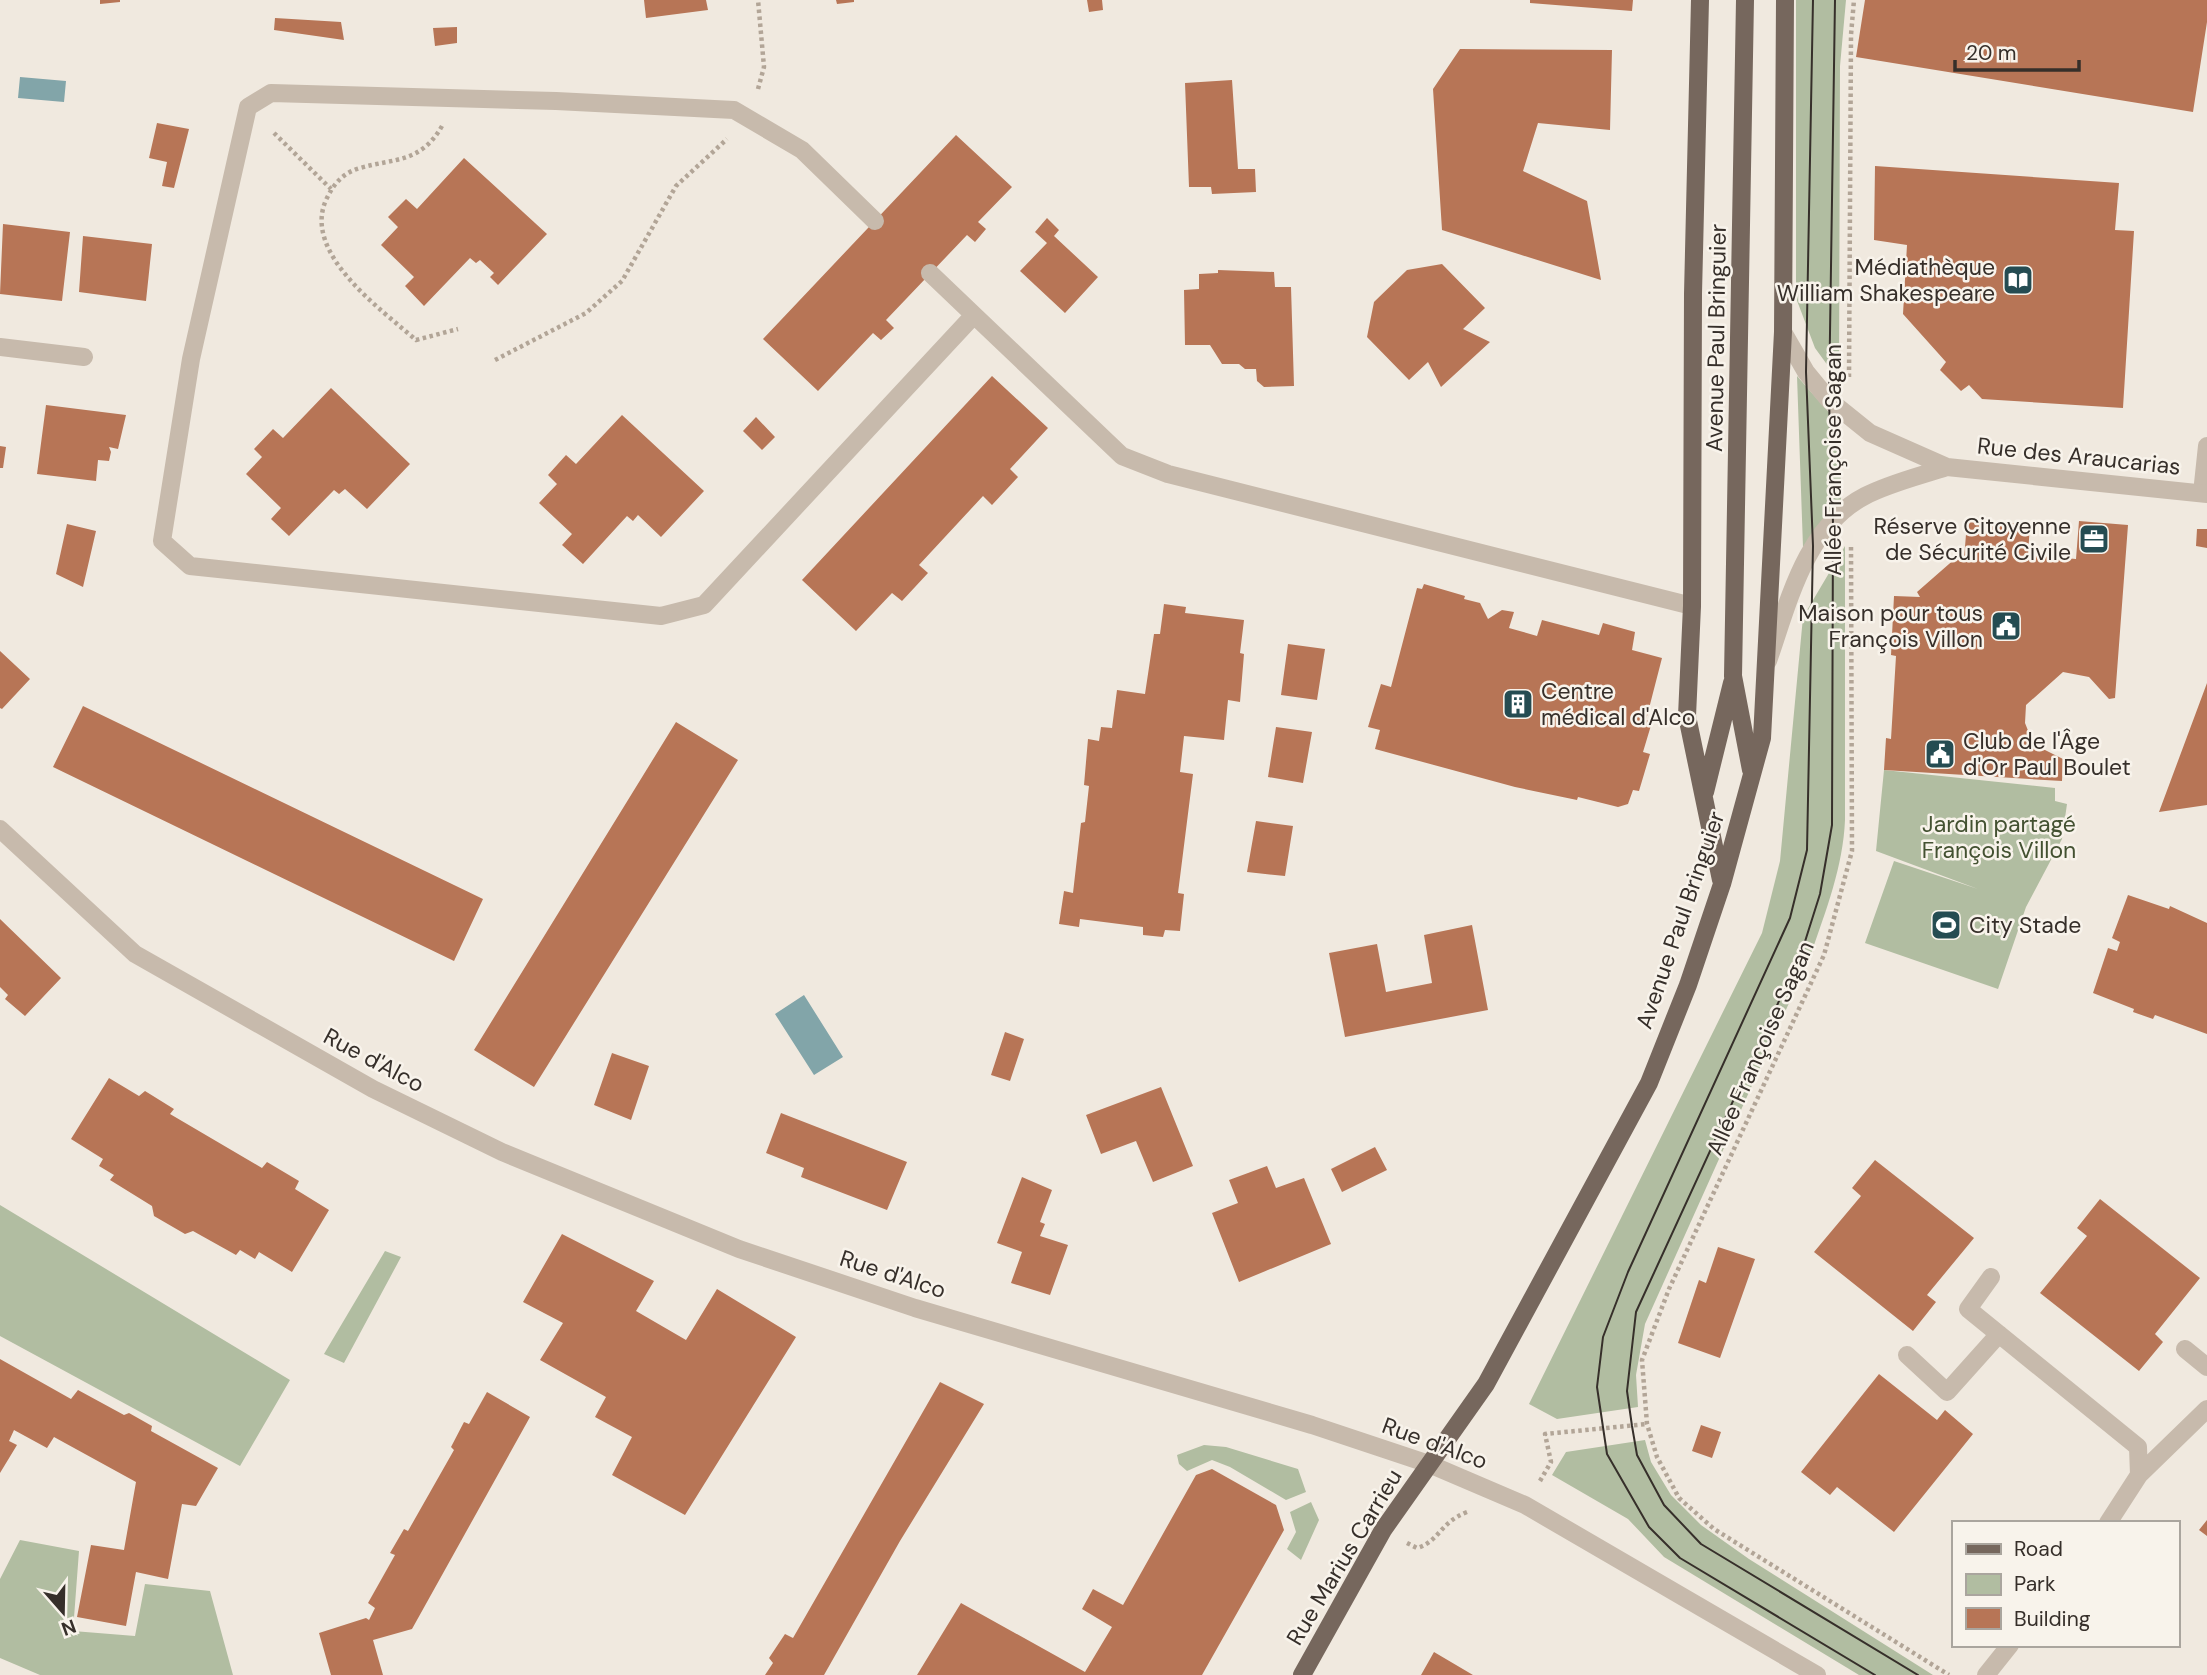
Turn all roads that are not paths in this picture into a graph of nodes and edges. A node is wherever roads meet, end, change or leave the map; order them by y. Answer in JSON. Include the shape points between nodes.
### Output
{"nodes":[{"id":1,"x":1700,"y":0,"type":"edge"},
{"id":2,"x":1745,"y":0,"type":"edge"},
{"id":3,"x":1785,"y":0,"type":"edge"},
{"id":4,"x":875,"y":220,"type":"dead end"},
{"id":5,"x":930,"y":273,"type":"dead end"},
{"id":6,"x":974,"y":315,"type":"junction"},
{"id":7,"x":1783,"y":332,"type":"junction"},
{"id":8,"x":0,"y":346,"type":"edge"},
{"id":9,"x":84,"y":357,"type":"dead end"},
{"id":10,"x":2207,"y":446,"type":"edge"},
{"id":11,"x":1947,"y":467,"type":"junction"},
{"id":12,"x":2204,"y":493,"type":"edge"},
{"id":13,"x":1692,"y":606,"type":"junction"},
{"id":14,"x":1766,"y":668,"type":"junction"},
{"id":15,"x":1734,"y":676,"type":"junction"},
{"id":16,"x":1752,"y":777,"type":"junction"},
{"id":17,"x":1704,"y":796,"type":"junction"},
{"id":18,"x":0,"y":829,"type":"edge"},
{"id":19,"x":1722,"y":884,"type":"junction"},
{"id":20,"x":1991,"y":1277,"type":"dead end"},
{"id":21,"x":2000,"y":1334,"type":"junction"},
{"id":22,"x":2185,"y":1349,"type":"dead end"},
{"id":23,"x":1907,"y":1355,"type":"dead end"},
{"id":24,"x":2207,"y":1367,"type":"edge"},
{"id":25,"x":2207,"y":1409,"type":"edge"},
{"id":26,"x":1429,"y":1464,"type":"junction"},
{"id":27,"x":2139,"y":1475,"type":"junction"},
{"id":28,"x":2109,"y":1521,"type":"edge"},
{"id":29,"x":2008,"y":1647,"type":"edge"},
{"id":30,"x":1302,"y":1675,"type":"edge"},
{"id":31,"x":1817,"y":1675,"type":"edge"},
{"id":32,"x":1986,"y":1675,"type":"edge"}],
"edges":[{"from":1,"to":13,"type":"main road"},
{"from":2,"to":15,"type":"main road","name":"Avenue Paul Bringuier"},
{"from":3,"to":7,"type":"main road","name":"Avenue Paul Bringuier"},
{"from":4,"to":6,"type":"street","via":[[802,150],[734,110],[271,93],[248,107],[191,359],[162,541],[190,566],[662,616],[704,605]]},
{"from":5,"to":6,"type":"street"},
{"from":6,"to":13,"type":"street","via":[[1122,456],[1168,474]]},
{"from":7,"to":11,"type":"street","name":"Rue des Araucarias","via":[[1829,400],[1870,433]]},
{"from":7,"to":14,"type":"main road","name":"Avenue Paul Bringuier"},
{"from":8,"to":9,"type":"street"},
{"from":10,"to":12,"type":"street"},
{"from":11,"to":12,"type":"street","name":"Rue des Araucarias"},
{"from":11,"to":14,"type":"street","name":"Rue des Araucarias","via":[[1865,496],[1813,547]]},
{"from":13,"to":17,"type":"main road","via":[[1687,716]]},
{"from":14,"to":16,"type":"main road","name":"Avenue Paul Bringuier","via":[[1762,738]]},
{"from":15,"to":16,"type":"main road"},
{"from":15,"to":17,"type":"main road"},
{"from":16,"to":19,"type":"main road","name":"Avenue Paul Bringuier"},
{"from":17,"to":19,"type":"main road"},
{"from":18,"to":26,"type":"street","name":"Rue d'Alco","via":[[135,954],[373,1089],[502,1152],[739,1249],[915,1308]]},
{"from":19,"to":26,"type":"main road","name":"Avenue Paul Bringuier","via":[[1649,1083],[1486,1384]]},
{"from":20,"to":21,"type":"street","via":[[1968,1309]]},
{"from":21,"to":23,"type":"street","via":[[1947,1392]]},
{"from":21,"to":27,"type":"street","via":[[2138,1447]]},
{"from":22,"to":24,"type":"street"},
{"from":25,"to":27,"type":"street"},
{"from":26,"to":30,"type":"main road","name":"Rue Marius Carrieu","via":[[1383,1530]]},
{"from":26,"to":31,"type":"street","name":"Rue d'Alco","via":[[1525,1505]]},
{"from":27,"to":28,"type":"street"},
{"from":29,"to":32,"type":"street"}]}
